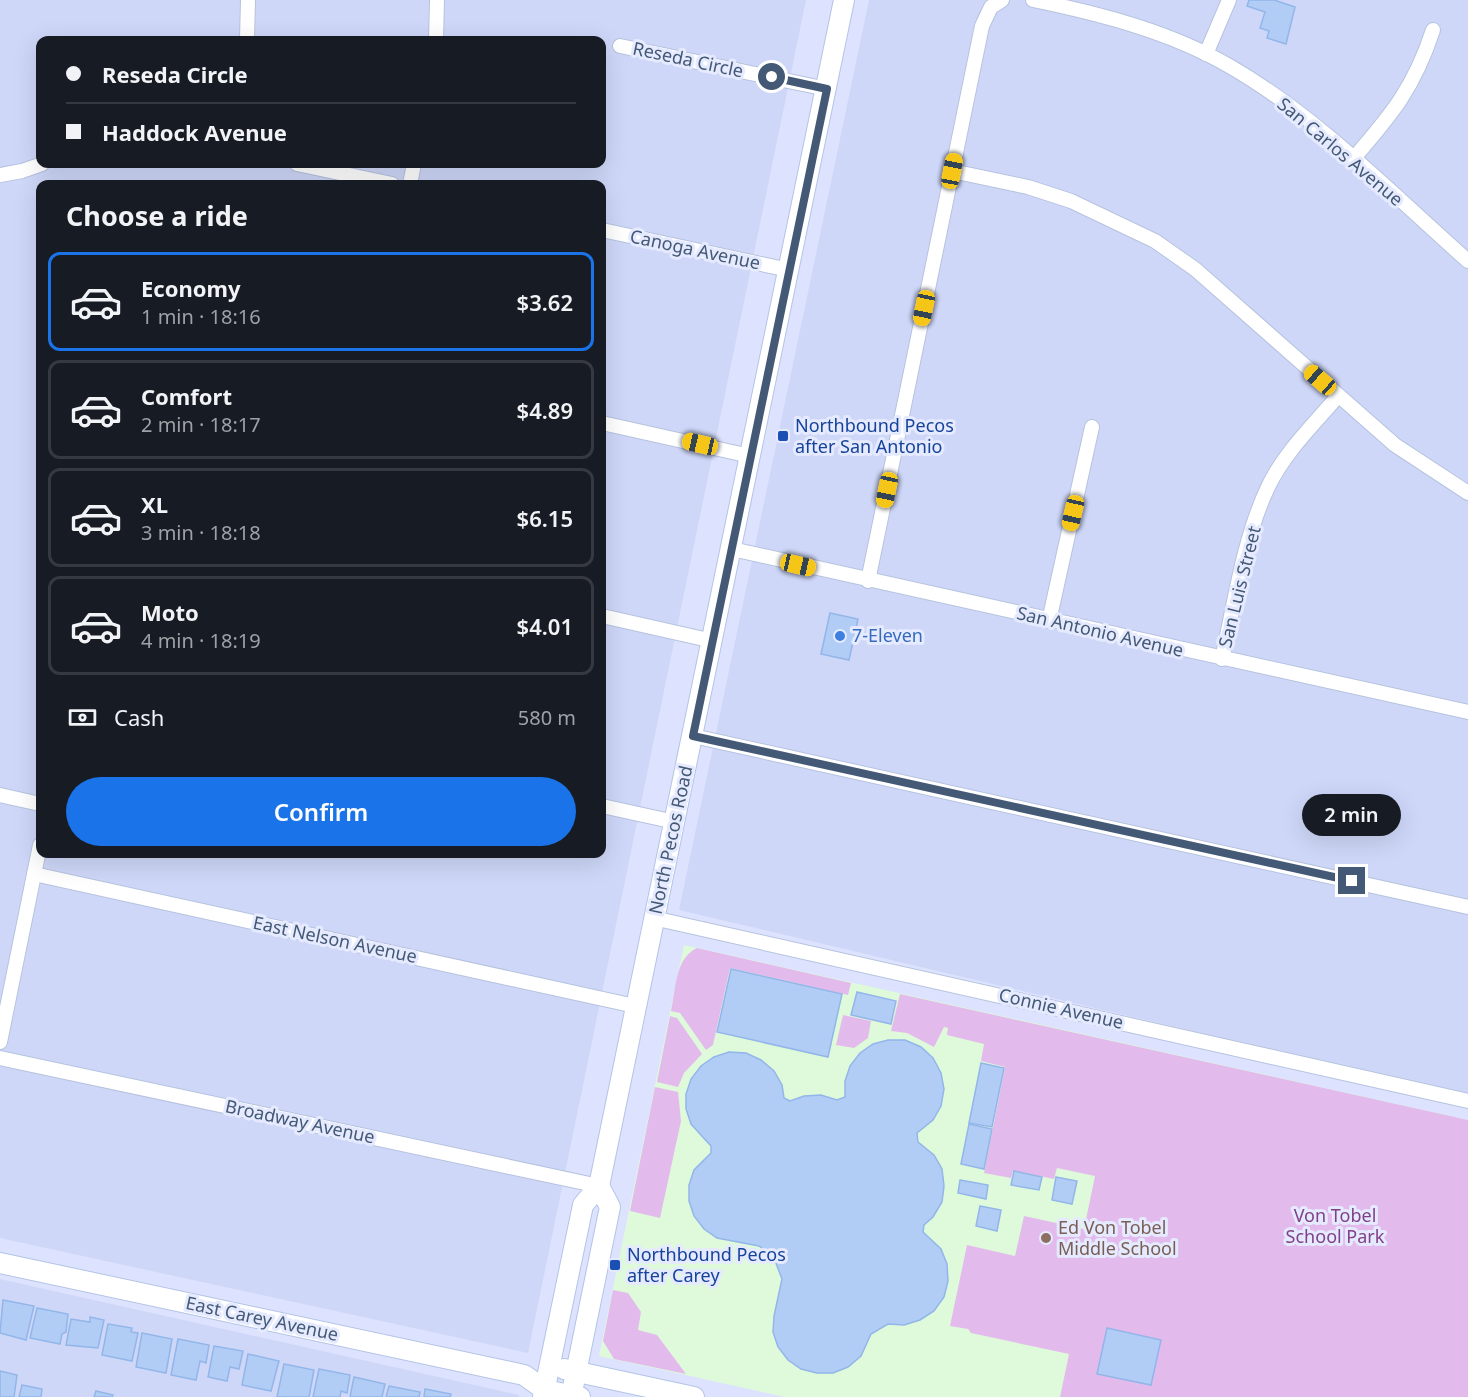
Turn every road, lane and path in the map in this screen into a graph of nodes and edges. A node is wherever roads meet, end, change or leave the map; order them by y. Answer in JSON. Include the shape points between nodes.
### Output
{"nodes":[{"id":1,"x":248,"y":0,"type":"edge"},
{"id":2,"x":437,"y":0,"type":"edge"},
{"id":3,"x":844,"y":0,"type":"edge"},
{"id":4,"x":1033,"y":0,"type":"edge"},
{"id":5,"x":1229,"y":0,"type":"edge"},
{"id":6,"x":1000,"y":2,"type":"edge"},
{"id":7,"x":1433,"y":30,"type":"dead end"},
{"id":8,"x":247,"y":36,"type":"edge"},
{"id":9,"x":436,"y":36,"type":"edge"},
{"id":10,"x":620,"y":46,"type":"dead end"},
{"id":11,"x":1206,"y":54,"type":"junction"},
{"id":12,"x":827,"y":89,"type":"junction"},
{"id":13,"x":1353,"y":159,"type":"junction"},
{"id":14,"x":36,"y":166,"type":"edge"},
{"id":15,"x":316,"y":168,"type":"edge"},
{"id":16,"x":952,"y":171,"type":"junction"},
{"id":17,"x":0,"y":175,"type":"edge"},
{"id":18,"x":373,"y":180,"type":"edge"},
{"id":19,"x":606,"y":231,"type":"edge"},
{"id":20,"x":1468,"y":261,"type":"edge"},
{"id":21,"x":789,"y":270,"type":"junction"},
{"id":22,"x":1338,"y":396,"type":"junction"},
{"id":23,"x":606,"y":424,"type":"edge"},
{"id":24,"x":1092,"y":427,"type":"dead end"},
{"id":25,"x":750,"y":456,"type":"junction"},
{"id":26,"x":1468,"y":493,"type":"edge"},
{"id":27,"x":732,"y":549,"type":"junction"},
{"id":28,"x":868,"y":580,"type":"junction"},
{"id":29,"x":606,"y":617,"type":"edge"},
{"id":30,"x":1049,"y":621,"type":"junction"},
{"id":31,"x":713,"y":641,"type":"junction"},
{"id":32,"x":1222,"y":659,"type":"junction"},
{"id":33,"x":1468,"y":712,"type":"edge"},
{"id":34,"x":693,"y":736,"type":"junction"},
{"id":35,"x":0,"y":795,"type":"edge"},
{"id":36,"x":36,"y":803,"type":"edge"},
{"id":37,"x":606,"y":807,"type":"edge"},
{"id":38,"x":675,"y":822,"type":"junction"},
{"id":39,"x":37,"y":858,"type":"edge"},
{"id":40,"x":34,"y":874,"type":"junction"},
{"id":41,"x":1468,"y":907,"type":"edge"},
{"id":42,"x":653,"y":918,"type":"junction"},
{"id":43,"x":635,"y":1006,"type":"junction"},
{"id":44,"x":0,"y":1042,"type":"edge"},
{"id":45,"x":0,"y":1058,"type":"edge"},
{"id":46,"x":1468,"y":1101,"type":"edge"},
{"id":47,"x":599,"y":1186,"type":"junction"},
{"id":48,"x":0,"y":1263,"type":"edge"},
{"id":49,"x":549,"y":1366,"type":"junction"},
{"id":50,"x":576,"y":1372,"type":"junction"},
{"id":51,"x":524,"y":1375,"type":"junction"},
{"id":52,"x":544,"y":1393,"type":"edge"},
{"id":53,"x":574,"y":1396,"type":"edge"},
{"id":54,"x":694,"y":1397,"type":"edge"}],
"edges":[{"from":1,"to":8,"type":"street"},
{"from":2,"to":9,"type":"street"},
{"from":3,"to":12,"type":"main road","name":"North Pecos Road"},
{"from":4,"to":11,"type":"street","name":"San Carlos Avenue","via":[[1090,11]]},
{"from":5,"to":11,"type":"street"},
{"from":6,"to":16,"type":"street","via":[[991,7],[982,26]]},
{"from":7,"to":13,"type":"street","via":[[1421,65],[1396,109]]},
{"from":10,"to":12,"type":"street","name":"Reseda Circle"},
{"from":11,"to":13,"type":"street","name":"San Carlos Avenue","via":[[1306,118]]},
{"from":12,"to":21,"type":"main road","name":"North Pecos Road"},
{"from":13,"to":20,"type":"street","name":"San Carlos Avenue"},
{"from":14,"to":17,"type":"street"},
{"from":15,"to":18,"type":"street"},
{"from":16,"to":22,"type":"street","via":[[1028,187],[1071,201],[1155,241],[1195,269]]},
{"from":16,"to":28,"type":"street"},
{"from":19,"to":21,"type":"street","name":"Canoga Avenue"},
{"from":21,"to":25,"type":"main road","name":"North Pecos Road"},
{"from":22,"to":26,"type":"street","via":[[1395,446]]},
{"from":22,"to":32,"type":"street","name":"San Luis Street","via":[[1292,449],[1268,486],[1246,550]]},
{"from":23,"to":25,"type":"street"},
{"from":24,"to":30,"type":"street"},
{"from":25,"to":27,"type":"main road","name":"North Pecos Road"},
{"from":27,"to":28,"type":"street","name":"San Antonio Avenue"},
{"from":27,"to":31,"type":"main road","name":"North Pecos Road"},
{"from":28,"to":30,"type":"street","name":"San Antonio Avenue"},
{"from":29,"to":31,"type":"street"},
{"from":30,"to":32,"type":"street","name":"San Antonio Avenue"},
{"from":31,"to":34,"type":"main road","name":"North Pecos Road"},
{"from":32,"to":33,"type":"street","name":"San Antonio Avenue"},
{"from":34,"to":38,"type":"main road","name":"North Pecos Road"},
{"from":34,"to":41,"type":"street"},
{"from":35,"to":36,"type":"street"},
{"from":37,"to":38,"type":"street"},
{"from":38,"to":42,"type":"main road","name":"North Pecos Road"},
{"from":39,"to":40,"type":"street"},
{"from":40,"to":43,"type":"street","name":"East Nelson Avenue"},
{"from":40,"to":44,"type":"street"},
{"from":42,"to":43,"type":"main road","name":"North Pecos Road"},
{"from":42,"to":46,"type":"street","name":"Connie Avenue"},
{"from":43,"to":47,"type":"main road","name":"North Pecos Road"},
{"from":45,"to":47,"type":"street","name":"Broadway Avenue"},
{"from":47,"to":49,"type":"main road","name":"North Pecos Road","via":[[583,1205]]},
{"from":47,"to":50,"type":"main road","via":[[610,1207]]},
{"from":48,"to":51,"type":"main road","name":"East Carey Avenue"},
{"from":49,"to":50,"type":"main road"},
{"from":49,"to":51,"type":"main road"},
{"from":49,"to":52,"type":"main road","name":"North Pecos Road"},
{"from":50,"to":53,"type":"main road"},
{"from":50,"to":54,"type":"main road"},
{"from":51,"to":52,"type":"main road","name":"East Carey Avenue"},
{"from":52,"to":53,"type":"main road","name":"East Carey Avenue"}]}
